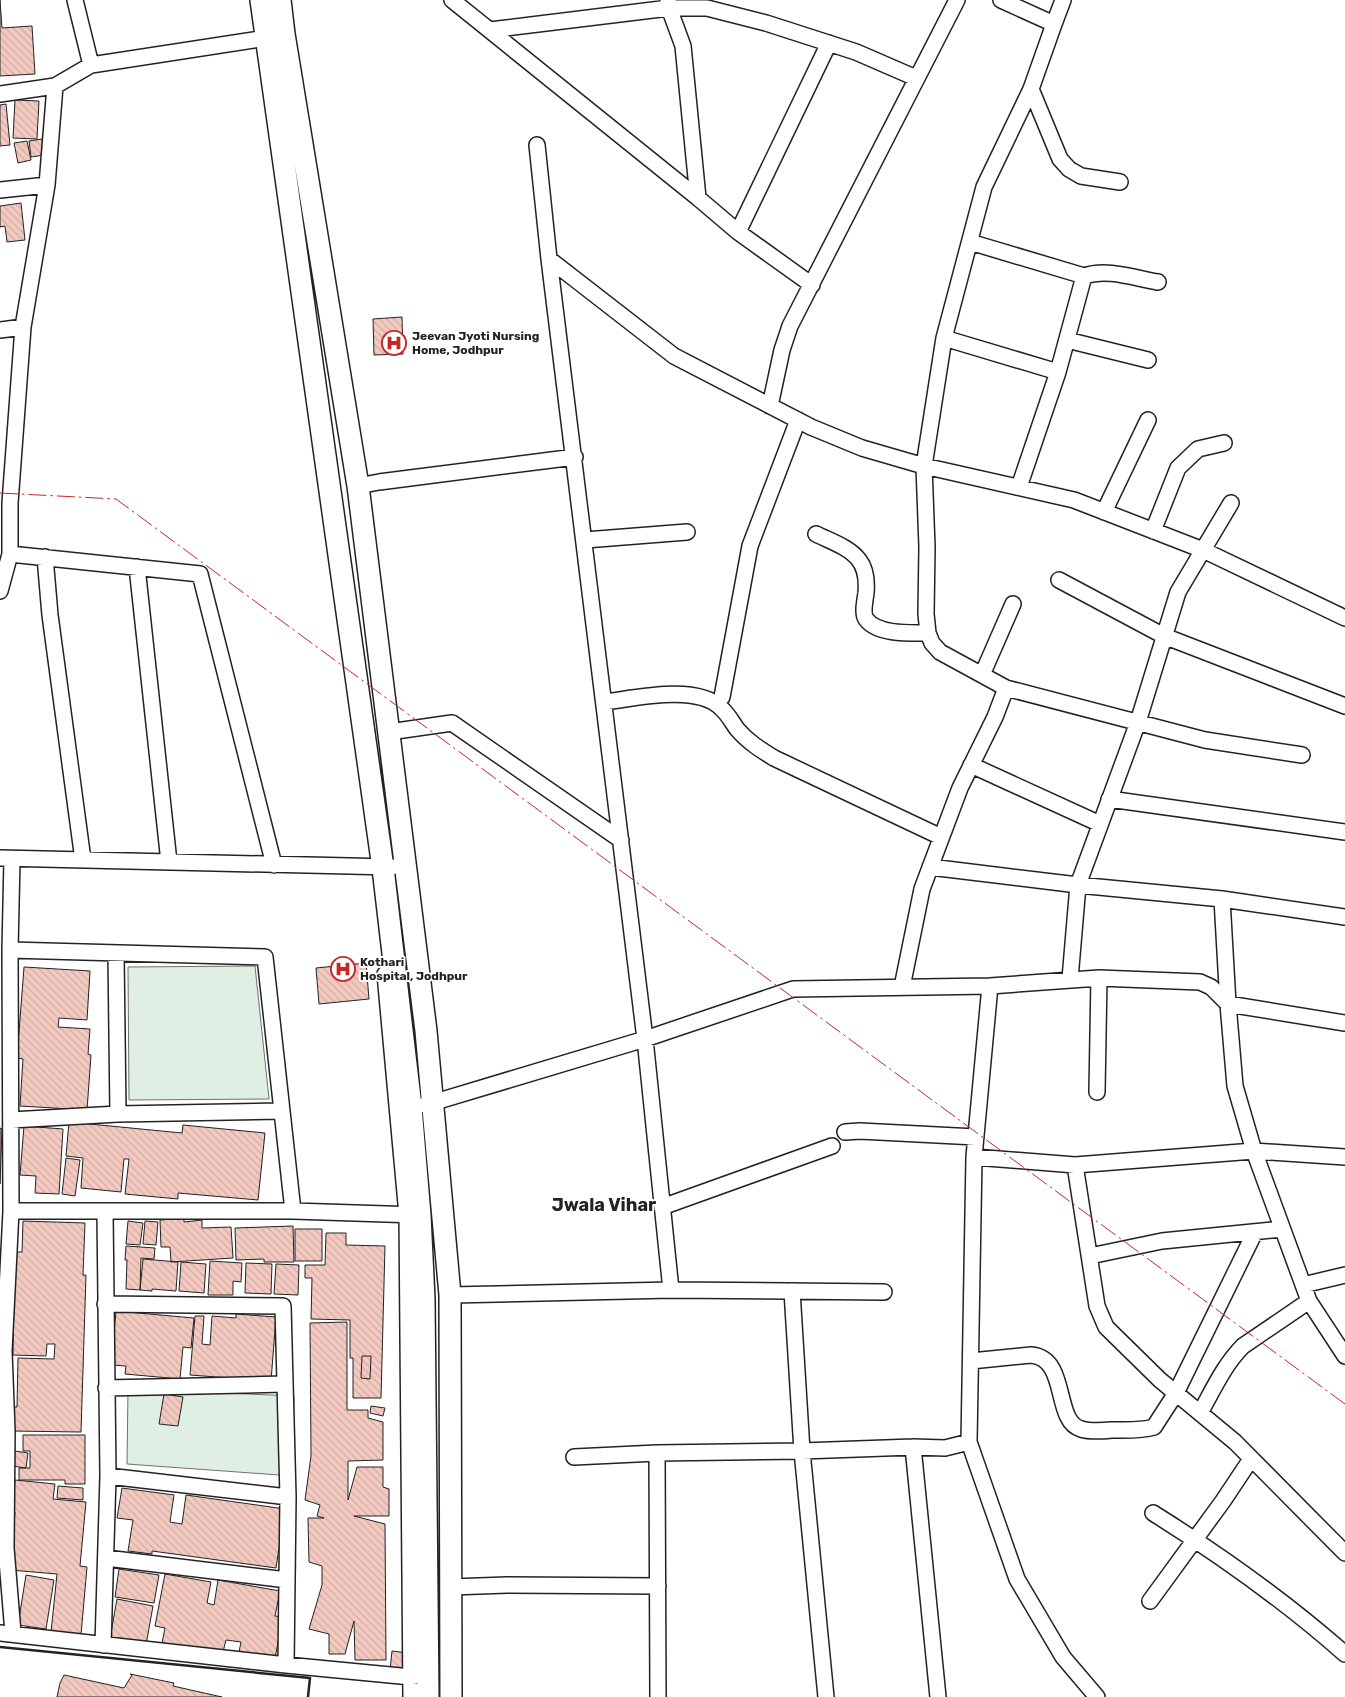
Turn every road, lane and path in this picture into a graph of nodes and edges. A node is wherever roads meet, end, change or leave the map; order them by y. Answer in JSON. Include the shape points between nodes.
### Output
{"nodes":[{"id":1,"x":75,"y":0,"type":"edge"},
{"id":2,"x":261,"y":0,"type":"edge"},
{"id":3,"x":280,"y":0,"type":"edge"},
{"id":4,"x":452,"y":0,"type":"edge"},
{"id":5,"x":957,"y":0,"type":"edge"},
{"id":6,"x":1001,"y":0,"type":"edge"},
{"id":7,"x":1063,"y":0,"type":"edge"},
{"id":8,"x":668,"y":4,"type":"edge"},
{"id":9,"x":1028,"y":6,"type":"edge"},
{"id":10,"x":1054,"y":24,"type":"junction"},
{"id":11,"x":490,"y":30,"type":"junction"},
{"id":12,"x":266,"y":38,"type":"junction"},
{"id":13,"x":829,"y":43,"type":"junction"},
{"id":14,"x":92,"y":65,"type":"junction"},
{"id":15,"x":916,"y":78,"type":"junction"},
{"id":16,"x":55,"y":86,"type":"junction"},
{"id":17,"x":1031,"y":89,"type":"junction"},
{"id":18,"x":0,"y":94,"type":"edge"},
{"id":19,"x":537,"y":145,"type":"dead end"},
{"id":20,"x":1120,"y":182,"type":"dead end"},
{"id":21,"x":47,"y":185,"type":"junction"},
{"id":22,"x":0,"y":190,"type":"edge"},
{"id":23,"x":698,"y":198,"type":"junction"},
{"id":24,"x":738,"y":232,"type":"junction"},
{"id":25,"x":970,"y":242,"type":"junction"},
{"id":26,"x":549,"y":259,"type":"junction"},
{"id":27,"x":1084,"y":276,"type":"junction"},
{"id":28,"x":1158,"y":282,"type":"dead end"},
{"id":29,"x":812,"y":285,"type":"junction"},
{"id":30,"x":23,"y":326,"type":"junction"},
{"id":31,"x":0,"y":330,"type":"edge"},
{"id":32,"x":944,"y":338,"type":"junction"},
{"id":33,"x":1067,"y":340,"type":"junction"},
{"id":34,"x":1148,"y":360,"type":"dead end"},
{"id":35,"x":1058,"y":372,"type":"junction"},
{"id":36,"x":770,"y":406,"type":"junction"},
{"id":37,"x":1148,"y":420,"type":"dead end"},
{"id":38,"x":799,"y":421,"type":"junction"},
{"id":39,"x":1224,"y":443,"type":"dead end"},
{"id":40,"x":575,"y":457,"type":"junction"},
{"id":41,"x":924,"y":466,"type":"junction"},
{"id":42,"x":358,"y":486,"type":"junction"},
{"id":43,"x":1019,"y":487,"type":"junction"},
{"id":44,"x":5,"y":503,"type":"edge"},
{"id":45,"x":1231,"y":503,"type":"dead end"},
{"id":46,"x":1104,"y":512,"type":"junction"},
{"id":47,"x":1152,"y":531,"type":"junction"},
{"id":48,"x":687,"y":532,"type":"dead end"},
{"id":49,"x":816,"y":534,"type":"dead end"},
{"id":50,"x":585,"y":540,"type":"junction"},
{"id":51,"x":1203,"y":550,"type":"junction"},
{"id":52,"x":10,"y":554,"type":"junction"},
{"id":53,"x":45,"y":557,"type":"junction"},
{"id":54,"x":136,"y":567,"type":"junction"},
{"id":55,"x":1059,"y":580,"type":"dead end"},
{"id":56,"x":0,"y":591,"type":"edge"},
{"id":57,"x":1013,"y":604,"type":"dead end"},
{"id":58,"x":1345,"y":618,"type":"edge"},
{"id":59,"x":928,"y":634,"type":"junction"},
{"id":60,"x":1164,"y":636,"type":"junction"},
{"id":61,"x":982,"y":675,"type":"junction"},
{"id":62,"x":1006,"y":688,"type":"junction"},
{"id":63,"x":716,"y":698,"type":"junction"},
{"id":64,"x":605,"y":702,"type":"junction"},
{"id":65,"x":1345,"y":706,"type":"edge"},
{"id":66,"x":1138,"y":722,"type":"junction"},
{"id":67,"x":389,"y":732,"type":"junction"},
{"id":68,"x":1302,"y":755,"type":"dead end"},
{"id":69,"x":971,"y":765,"type":"junction"},
{"id":70,"x":1110,"y":799,"type":"junction"},
{"id":71,"x":1100,"y":824,"type":"junction"},
{"id":72,"x":1345,"y":832,"type":"edge"},
{"id":73,"x":941,"y":837,"type":"junction"},
{"id":74,"x":621,"y":840,"type":"junction"},
{"id":75,"x":6,"y":858,"type":"edge"},
{"id":76,"x":83,"y":860,"type":"junction"},
{"id":77,"x":169,"y":862,"type":"junction"},
{"id":78,"x":274,"y":865,"type":"junction"},
{"id":79,"x":406,"y":867,"type":"junction"},
{"id":80,"x":930,"y":867,"type":"junction"},
{"id":81,"x":380,"y":868,"type":"junction"},
{"id":82,"x":1078,"y":885,"type":"junction"},
{"id":83,"x":1222,"y":899,"type":"junction"},
{"id":84,"x":1345,"y":917,"type":"edge"},
{"id":85,"x":10,"y":950,"type":"junction"},
{"id":86,"x":116,"y":954,"type":"junction"},
{"id":87,"x":1099,"y":978,"type":"junction"},
{"id":88,"x":1070,"y":979,"type":"junction"},
{"id":89,"x":990,"y":986,"type":"junction"},
{"id":90,"x":902,"y":987,"type":"junction"},
{"id":91,"x":1228,"y":1004,"type":"junction"},
{"id":92,"x":1345,"y":1023,"type":"edge"},
{"id":93,"x":645,"y":1039,"type":"junction"},
{"id":94,"x":1097,"y":1092,"type":"dead end"},
{"id":95,"x":432,"y":1104,"type":"junction"},
{"id":96,"x":411,"y":1107,"type":"junction"},
{"id":97,"x":282,"y":1111,"type":"junction"},
{"id":98,"x":118,"y":1114,"type":"junction"},
{"id":99,"x":11,"y":1120,"type":"junction"},
{"id":100,"x":845,"y":1132,"type":"dead end"},
{"id":101,"x":976,"y":1137,"type":"junction"},
{"id":102,"x":832,"y":1146,"type":"dead end"},
{"id":103,"x":1254,"y":1151,"type":"junction"},
{"id":104,"x":974,"y":1157,"type":"junction"},
{"id":105,"x":1345,"y":1157,"type":"edge"},
{"id":106,"x":1075,"y":1165,"type":"junction"},
{"id":107,"x":662,"y":1207,"type":"junction"},
{"id":108,"x":11,"y":1211,"type":"junction"},
{"id":109,"x":293,"y":1211,"type":"junction"},
{"id":110,"x":104,"y":1212,"type":"junction"},
{"id":111,"x":413,"y":1215,"type":"junction"},
{"id":112,"x":1282,"y":1229,"type":"junction"},
{"id":113,"x":1255,"y":1232,"type":"junction"},
{"id":114,"x":1090,"y":1256,"type":"junction"},
{"id":115,"x":1345,"y":1274,"type":"edge"},
{"id":116,"x":1303,"y":1285,"type":"junction"},
{"id":117,"x":670,"y":1290,"type":"junction"},
{"id":118,"x":792,"y":1291,"type":"junction"},
{"id":119,"x":884,"y":1292,"type":"dead end"},
{"id":120,"x":450,"y":1295,"type":"junction"},
{"id":121,"x":1309,"y":1301,"type":"junction"},
{"id":122,"x":105,"y":1304,"type":"junction"},
{"id":123,"x":2,"y":1350,"type":"edge"},
{"id":124,"x":1345,"y":1356,"type":"edge"},
{"id":125,"x":970,"y":1361,"type":"junction"},
{"id":126,"x":285,"y":1384,"type":"junction"},
{"id":127,"x":106,"y":1388,"type":"junction"},
{"id":128,"x":1176,"y":1393,"type":"junction"},
{"id":129,"x":1200,"y":1413,"type":"junction"},
{"id":130,"x":3,"y":1431,"type":"edge"},
{"id":131,"x":957,"y":1445,"type":"junction"},
{"id":132,"x":912,"y":1447,"type":"junction"},
{"id":133,"x":802,"y":1451,"type":"junction"},
{"id":134,"x":657,"y":1453,"type":"junction"},
{"id":135,"x":574,"y":1457,"type":"dead end"},
{"id":136,"x":1251,"y":1459,"type":"junction"},
{"id":137,"x":108,"y":1476,"type":"junction"},
{"id":138,"x":288,"y":1497,"type":"junction"},
{"id":139,"x":1153,"y":1513,"type":"dead end"},
{"id":140,"x":1194,"y":1539,"type":"junction"},
{"id":141,"x":3,"y":1548,"type":"edge"},
{"id":142,"x":1345,"y":1554,"type":"edge"},
{"id":143,"x":106,"y":1558,"type":"junction"},
{"id":144,"x":287,"y":1580,"type":"junction"},
{"id":145,"x":658,"y":1586,"type":"junction"},
{"id":146,"x":451,"y":1587,"type":"junction"},
{"id":147,"x":1150,"y":1601,"type":"dead end"},
{"id":148,"x":7,"y":1633,"type":"edge"},
{"id":149,"x":103,"y":1645,"type":"junction"},
{"id":150,"x":1345,"y":1654,"type":"edge"},
{"id":151,"x":286,"y":1665,"type":"junction"},
{"id":152,"x":420,"y":1676,"type":"junction"},
{"id":153,"x":411,"y":1697,"type":"edge"},
{"id":154,"x":428,"y":1697,"type":"edge"},
{"id":155,"x":451,"y":1697,"type":"edge"},
{"id":156,"x":658,"y":1697,"type":"edge"},
{"id":157,"x":826,"y":1697,"type":"edge"},
{"id":158,"x":938,"y":1697,"type":"edge"},
{"id":159,"x":1097,"y":1697,"type":"edge"}],
"edges":[{"from":1,"to":14,"type":"street"},
{"from":2,"to":12,"type":"main road"},
{"from":3,"to":42,"type":"main road"},
{"from":4,"to":11,"type":"street"},
{"from":5,"to":15,"type":"street"},
{"from":6,"to":9,"type":"street"},
{"from":7,"to":10,"type":"street"},
{"from":8,"to":11,"type":"street"},
{"from":8,"to":13,"type":"street","via":[[708,8]]},
{"from":8,"to":23,"type":"street","via":[[683,46]]},
{"from":9,"to":10,"type":"street"},
{"from":10,"to":17,"type":"street"},
{"from":11,"to":23,"type":"street"},
{"from":12,"to":14,"type":"street"},
{"from":12,"to":81,"type":"main road"},
{"from":13,"to":15,"type":"street"},
{"from":13,"to":24,"type":"street"},
{"from":14,"to":16,"type":"street"},
{"from":15,"to":29,"type":"street"},
{"from":16,"to":18,"type":"street"},
{"from":16,"to":21,"type":"street"},
{"from":17,"to":20,"type":"street","via":[[1060,159],[1069,169],[1081,176]]},
{"from":17,"to":25,"type":"street","via":[[984,187]]},
{"from":19,"to":26,"type":"street"},
{"from":21,"to":22,"type":"street"},
{"from":21,"to":30,"type":"street"},
{"from":23,"to":24,"type":"street"},
{"from":24,"to":29,"type":"street"},
{"from":25,"to":27,"type":"street"},
{"from":25,"to":32,"type":"street"},
{"from":26,"to":36,"type":"street","via":[[674,356]]},
{"from":26,"to":40,"type":"street"},
{"from":27,"to":28,"type":"street","via":[[1099,272]]},
{"from":27,"to":33,"type":"street"},
{"from":29,"to":36,"type":"street","via":[[790,326]]},
{"from":30,"to":31,"type":"street"},
{"from":30,"to":44,"type":"street"},
{"from":32,"to":35,"type":"street"},
{"from":32,"to":41,"type":"street"},
{"from":33,"to":34,"type":"street"},
{"from":33,"to":35,"type":"street"},
{"from":35,"to":43,"type":"street"},
{"from":36,"to":38,"type":"street"},
{"from":37,"to":46,"type":"street"},
{"from":38,"to":41,"type":"street","via":[[862,448]]},
{"from":38,"to":63,"type":"street","via":[[750,546]]},
{"from":39,"to":47,"type":"street","via":[[1198,449],[1178,468]]},
{"from":40,"to":42,"type":"street"},
{"from":40,"to":50,"type":"street"},
{"from":41,"to":43,"type":"street"},
{"from":41,"to":59,"type":"street"},
{"from":42,"to":67,"type":"main road"},
{"from":43,"to":46,"type":"street","via":[[1074,500]]},
{"from":44,"to":52,"type":"street"},
{"from":45,"to":51,"type":"street"},
{"from":46,"to":47,"type":"street"},
{"from":47,"to":51,"type":"street"},
{"from":48,"to":50,"type":"street"},
{"from":49,"to":59,"type":"street","via":[[855,555],[860,562],[867,583],[865,619],[884,630]]},
{"from":50,"to":64,"type":"street"},
{"from":51,"to":58,"type":"street"},
{"from":51,"to":60,"type":"street","via":[[1178,592]]},
{"from":52,"to":53,"type":"street"},
{"from":52,"to":56,"type":"street"},
{"from":53,"to":54,"type":"street"},
{"from":53,"to":76,"type":"street"},
{"from":54,"to":77,"type":"street"},
{"from":54,"to":78,"type":"street","via":[[200,574]]},
{"from":55,"to":60,"type":"street"},
{"from":57,"to":61,"type":"street"},
{"from":59,"to":61,"type":"street","via":[[940,652]]},
{"from":60,"to":65,"type":"street"},
{"from":60,"to":66,"type":"street"},
{"from":61,"to":62,"type":"street"},
{"from":62,"to":66,"type":"street"},
{"from":62,"to":69,"type":"street"},
{"from":63,"to":64,"type":"street","via":[[673,694]]},
{"from":63,"to":73,"type":"street","via":[[738,730],[753,745],[774,758]]},
{"from":64,"to":74,"type":"street"},
{"from":66,"to":68,"type":"street","via":[[1205,740]]},
{"from":66,"to":70,"type":"street"},
{"from":67,"to":74,"type":"street","via":[[452,723]]},
{"from":67,"to":79,"type":"main road"},
{"from":69,"to":71,"type":"street"},
{"from":69,"to":73,"type":"street"},
{"from":70,"to":71,"type":"street"},
{"from":70,"to":72,"type":"street"},
{"from":71,"to":82,"type":"street"},
{"from":73,"to":80,"type":"street"},
{"from":74,"to":93,"type":"street"},
{"from":75,"to":76,"type":"street"},
{"from":75,"to":85,"type":"street"},
{"from":76,"to":77,"type":"street"},
{"from":77,"to":78,"type":"street"},
{"from":78,"to":81,"type":"street"},
{"from":79,"to":81,"type":"street"},
{"from":79,"to":95,"type":"main road"},
{"from":80,"to":82,"type":"street"},
{"from":80,"to":90,"type":"street","via":[[922,889]]},
{"from":81,"to":96,"type":"main road"},
{"from":81,"to":111,"type":"street"},
{"from":82,"to":83,"type":"street"},
{"from":82,"to":88,"type":"street"},
{"from":83,"to":84,"type":"street"},
{"from":83,"to":91,"type":"street"},
{"from":85,"to":86,"type":"street"},
{"from":85,"to":99,"type":"street"},
{"from":86,"to":97,"type":"street","via":[[265,957]]},
{"from":86,"to":98,"type":"street"},
{"from":87,"to":88,"type":"street"},
{"from":87,"to":91,"type":"street","via":[[1200,982],[1212,987]]},
{"from":87,"to":94,"type":"street"},
{"from":88,"to":89,"type":"street"},
{"from":89,"to":90,"type":"street"},
{"from":89,"to":101,"type":"street"},
{"from":90,"to":93,"type":"street","via":[[793,989]]},
{"from":91,"to":92,"type":"street"},
{"from":91,"to":103,"type":"street","via":[[1235,1086]]},
{"from":93,"to":95,"type":"street"},
{"from":93,"to":107,"type":"street"},
{"from":95,"to":96,"type":"street"},
{"from":95,"to":120,"type":"main road"},
{"from":96,"to":111,"type":"main road"},
{"from":97,"to":98,"type":"street"},
{"from":97,"to":109,"type":"street"},
{"from":98,"to":99,"type":"street"},
{"from":99,"to":108,"type":"street"},
{"from":100,"to":101,"type":"street"},
{"from":101,"to":104,"type":"street"},
{"from":102,"to":107,"type":"street"},
{"from":103,"to":105,"type":"street"},
{"from":103,"to":106,"type":"street"},
{"from":103,"to":112,"type":"street"},
{"from":104,"to":106,"type":"street"},
{"from":104,"to":125,"type":"street"},
{"from":106,"to":114,"type":"street"},
{"from":107,"to":117,"type":"street"},
{"from":108,"to":110,"type":"street"},
{"from":108,"to":123,"type":"street"},
{"from":109,"to":110,"type":"street"},
{"from":109,"to":111,"type":"street"},
{"from":110,"to":122,"type":"street"},
{"from":111,"to":152,"type":"main road","via":[[424,1299]]},
{"from":112,"to":113,"type":"street"},
{"from":112,"to":116,"type":"street"},
{"from":113,"to":114,"type":"street","via":[[1162,1241]]},
{"from":113,"to":128,"type":"street"},
{"from":114,"to":128,"type":"street","via":[[1097,1306],[1106,1327]]},
{"from":115,"to":116,"type":"street"},
{"from":116,"to":121,"type":"street"},
{"from":117,"to":118,"type":"street"},
{"from":117,"to":120,"type":"street"},
{"from":118,"to":119,"type":"street"},
{"from":118,"to":133,"type":"street"},
{"from":120,"to":146,"type":"main road"},
{"from":121,"to":124,"type":"street"},
{"from":121,"to":129,"type":"street","via":[[1234,1355]]},
{"from":122,"to":126,"type":"street","via":[[283,1306]]},
{"from":122,"to":127,"type":"street"},
{"from":123,"to":130,"type":"street"},
{"from":125,"to":128,"type":"street","via":[[1031,1355],[1045,1359],[1051,1364],[1072,1423],[1081,1430],[1154,1427]]},
{"from":125,"to":131,"type":"street"},
{"from":126,"to":127,"type":"street"},
{"from":126,"to":138,"type":"street"},
{"from":127,"to":137,"type":"street"},
{"from":128,"to":129,"type":"street"},
{"from":129,"to":136,"type":"street"},
{"from":130,"to":141,"type":"street"},
{"from":131,"to":132,"type":"street"},
{"from":131,"to":159,"type":"street","via":[[1017,1579],[1063,1657]]},
{"from":132,"to":133,"type":"street"},
{"from":132,"to":158,"type":"street"},
{"from":133,"to":134,"type":"street"},
{"from":133,"to":157,"type":"street"},
{"from":134,"to":135,"type":"street"},
{"from":134,"to":145,"type":"street"},
{"from":136,"to":140,"type":"street"},
{"from":136,"to":142,"type":"street"},
{"from":137,"to":138,"type":"street"},
{"from":137,"to":143,"type":"street"},
{"from":138,"to":144,"type":"street"},
{"from":139,"to":140,"type":"street"},
{"from":140,"to":147,"type":"street"},
{"from":140,"to":150,"type":"street","via":[[1312,1625]]},
{"from":141,"to":148,"type":"street"},
{"from":143,"to":144,"type":"street"},
{"from":143,"to":149,"type":"street"},
{"from":144,"to":151,"type":"street"},
{"from":145,"to":146,"type":"street"},
{"from":145,"to":156,"type":"street"},
{"from":146,"to":155,"type":"main road"},
{"from":148,"to":149,"type":"street"},
{"from":149,"to":151,"type":"street"},
{"from":151,"to":152,"type":"street"},
{"from":152,"to":153,"type":"street"},
{"from":152,"to":154,"type":"main road"}]}
